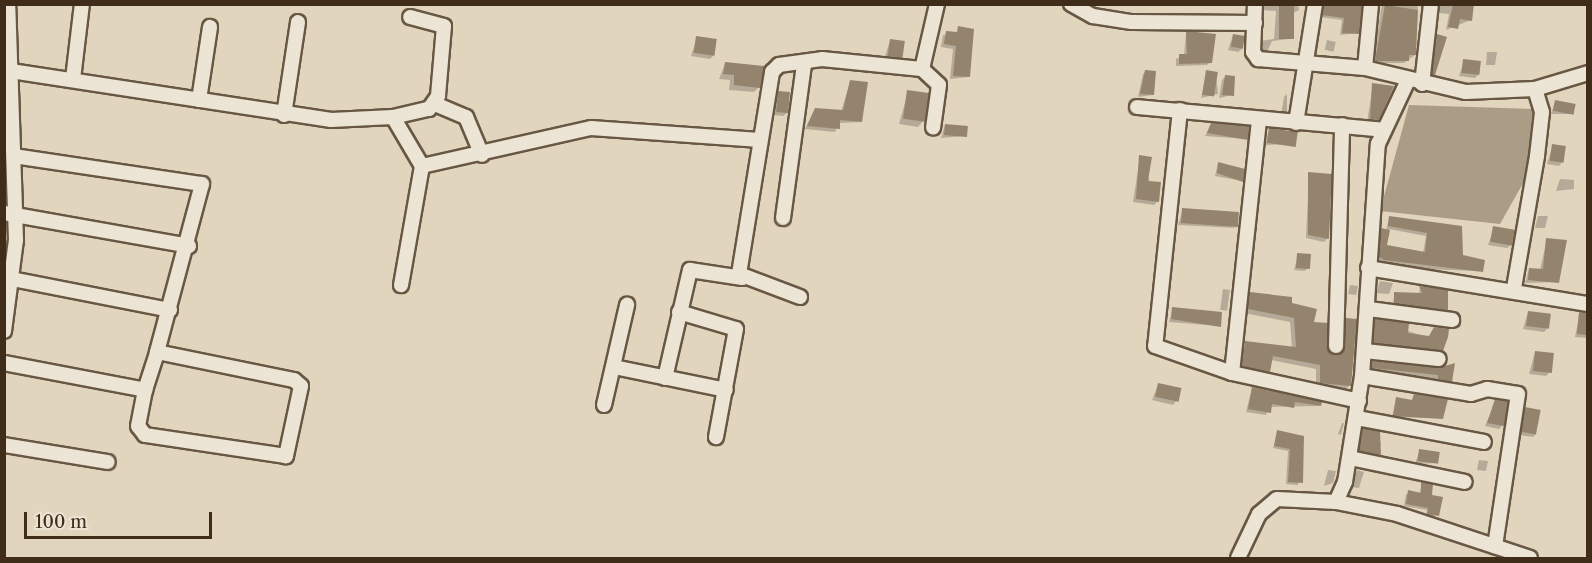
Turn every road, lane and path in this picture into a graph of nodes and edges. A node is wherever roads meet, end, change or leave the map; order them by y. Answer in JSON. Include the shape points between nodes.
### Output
{"nodes":[{"id":1,"x":82,"y":4,"type":"edge"},
{"id":2,"x":937,"y":4,"type":"edge"},
{"id":3,"x":1071,"y":4,"type":"edge"},
{"id":4,"x":1255,"y":4,"type":"edge"},
{"id":5,"x":1315,"y":4,"type":"edge"},
{"id":6,"x":1371,"y":4,"type":"edge"},
{"id":7,"x":1431,"y":4,"type":"edge"},
{"id":8,"x":7,"y":8,"type":"edge"},
{"id":9,"x":410,"y":17,"type":"dead end"},
{"id":10,"x":298,"y":22,"type":"dead end"},
{"id":11,"x":1255,"y":23,"type":"junction"},
{"id":12,"x":210,"y":27,"type":"dead end"},
{"id":13,"x":1308,"y":62,"type":"junction"},
{"id":14,"x":804,"y":66,"type":"junction"},
{"id":15,"x":1365,"y":68,"type":"junction"},
{"id":16,"x":922,"y":69,"type":"junction"},
{"id":17,"x":11,"y":71,"type":"junction"},
{"id":18,"x":1587,"y":73,"type":"edge"},
{"id":19,"x":73,"y":79,"type":"junction"},
{"id":20,"x":1407,"y":82,"type":"junction"},
{"id":21,"x":1422,"y":84,"type":"junction"},
{"id":22,"x":1535,"y":89,"type":"junction"},
{"id":23,"x":199,"y":100,"type":"junction"},
{"id":24,"x":435,"y":104,"type":"junction"},
{"id":25,"x":1137,"y":107,"type":"dead end"},
{"id":26,"x":1180,"y":110,"type":"junction"},
{"id":27,"x":284,"y":114,"type":"junction"},
{"id":28,"x":393,"y":117,"type":"junction"},
{"id":29,"x":1259,"y":120,"type":"junction"},
{"id":30,"x":1296,"y":123,"type":"junction"},
{"id":31,"x":1342,"y":124,"type":"junction"},
{"id":32,"x":933,"y":128,"type":"dead end"},
{"id":33,"x":1384,"y":130,"type":"junction"},
{"id":34,"x":760,"y":140,"type":"junction"},
{"id":35,"x":482,"y":155,"type":"junction"},
{"id":36,"x":14,"y":156,"type":"junction"},
{"id":37,"x":422,"y":166,"type":"junction"},
{"id":38,"x":10,"y":214,"type":"edge"},
{"id":39,"x":783,"y":218,"type":"dead end"},
{"id":40,"x":189,"y":246,"type":"junction"},
{"id":41,"x":1368,"y":268,"type":"junction"},
{"id":42,"x":10,"y":273,"type":"edge"},
{"id":43,"x":742,"y":278,"type":"junction"},
{"id":44,"x":401,"y":285,"type":"dead end"},
{"id":45,"x":1514,"y":288,"type":"junction"},
{"id":46,"x":800,"y":297,"type":"dead end"},
{"id":47,"x":1587,"y":304,"type":"edge"},
{"id":48,"x":627,"y":305,"type":"dead end"},
{"id":49,"x":1369,"y":309,"type":"junction"},
{"id":50,"x":170,"y":310,"type":"junction"},
{"id":51,"x":679,"y":312,"type":"junction"},
{"id":52,"x":1452,"y":320,"type":"dead end"},
{"id":53,"x":4,"y":331,"type":"edge"},
{"id":54,"x":1336,"y":346,"type":"dead end"},
{"id":55,"x":1365,"y":351,"type":"junction"},
{"id":56,"x":157,"y":352,"type":"junction"},
{"id":57,"x":1439,"y":359,"type":"dead end"},
{"id":58,"x":4,"y":363,"type":"edge"},
{"id":59,"x":614,"y":367,"type":"junction"},
{"id":60,"x":1232,"y":373,"type":"junction"},
{"id":61,"x":1362,"y":376,"type":"junction"},
{"id":62,"x":665,"y":378,"type":"junction"},
{"id":63,"x":145,"y":390,"type":"junction"},
{"id":64,"x":726,"y":390,"type":"junction"},
{"id":65,"x":1359,"y":401,"type":"junction"},
{"id":66,"x":604,"y":405,"type":"dead end"},
{"id":67,"x":1357,"y":418,"type":"junction"},
{"id":68,"x":716,"y":437,"type":"dead end"},
{"id":69,"x":1484,"y":442,"type":"dead end"},
{"id":70,"x":4,"y":445,"type":"edge"},
{"id":71,"x":1350,"y":458,"type":"junction"},
{"id":72,"x":108,"y":462,"type":"dead end"},
{"id":73,"x":1465,"y":482,"type":"dead end"},
{"id":74,"x":1336,"y":502,"type":"junction"},
{"id":75,"x":1495,"y":546,"type":"junction"},
{"id":76,"x":1238,"y":558,"type":"edge"},
{"id":77,"x":1530,"y":558,"type":"edge"}],
"edges":[{"from":1,"to":19,"type":"street"},
{"from":2,"to":16,"type":"street"},
{"from":3,"to":11,"type":"street","via":[[1115,20]]},
{"from":4,"to":11,"type":"street"},
{"from":5,"to":13,"type":"street"},
{"from":6,"to":15,"type":"street"},
{"from":7,"to":21,"type":"street"},
{"from":8,"to":17,"type":"street"},
{"from":9,"to":24,"type":"street","via":[[444,26]]},
{"from":10,"to":27,"type":"street"},
{"from":11,"to":13,"type":"street","via":[[1254,57]]},
{"from":12,"to":23,"type":"street"},
{"from":13,"to":15,"type":"street"},
{"from":13,"to":30,"type":"street"},
{"from":14,"to":16,"type":"street","via":[[822,59]]},
{"from":14,"to":34,"type":"street","via":[[774,67]]},
{"from":14,"to":39,"type":"street"},
{"from":15,"to":20,"type":"street"},
{"from":16,"to":32,"type":"street","via":[[939,85]]},
{"from":17,"to":19,"type":"street"},
{"from":17,"to":36,"type":"street"},
{"from":18,"to":22,"type":"street"},
{"from":19,"to":23,"type":"street"},
{"from":20,"to":21,"type":"street"},
{"from":20,"to":33,"type":"street"},
{"from":21,"to":22,"type":"street","via":[[1466,92]]},
{"from":22,"to":45,"type":"street","via":[[1542,112]]},
{"from":23,"to":27,"type":"street"},
{"from":24,"to":28,"type":"street"},
{"from":24,"to":35,"type":"street","via":[[466,117]]},
{"from":25,"to":26,"type":"street"},
{"from":26,"to":29,"type":"street"},
{"from":26,"to":60,"type":"street","via":[[1155,346]]},
{"from":27,"to":28,"type":"street","via":[[331,120]]},
{"from":28,"to":37,"type":"street"},
{"from":29,"to":30,"type":"street"},
{"from":29,"to":60,"type":"street"},
{"from":30,"to":31,"type":"street"},
{"from":31,"to":33,"type":"street"},
{"from":31,"to":54,"type":"street"},
{"from":33,"to":41,"type":"street","via":[[1378,144]]},
{"from":34,"to":35,"type":"street","via":[[591,128]]},
{"from":34,"to":43,"type":"street","via":[[738,267]]},
{"from":35,"to":37,"type":"street"},
{"from":36,"to":38,"type":"street"},
{"from":36,"to":40,"type":"street","via":[[197,181],[203,196]]},
{"from":37,"to":44,"type":"street"},
{"from":38,"to":40,"type":"street"},
{"from":38,"to":42,"type":"street"},
{"from":40,"to":50,"type":"street"},
{"from":41,"to":45,"type":"street"},
{"from":41,"to":49,"type":"street"},
{"from":42,"to":50,"type":"street"},
{"from":42,"to":53,"type":"street"},
{"from":43,"to":46,"type":"street"},
{"from":43,"to":51,"type":"street","via":[[690,270]]},
{"from":45,"to":47,"type":"street"},
{"from":48,"to":59,"type":"street"},
{"from":49,"to":52,"type":"street"},
{"from":49,"to":55,"type":"street"},
{"from":50,"to":56,"type":"street"},
{"from":51,"to":62,"type":"street"},
{"from":51,"to":64,"type":"street","via":[[736,329]]},
{"from":55,"to":57,"type":"street"},
{"from":55,"to":61,"type":"street"},
{"from":56,"to":63,"type":"street"},
{"from":56,"to":63,"type":"street","via":[[299,382],[286,456],[145,435],[138,426]]},
{"from":58,"to":63,"type":"street"},
{"from":59,"to":62,"type":"street"},
{"from":59,"to":66,"type":"street"},
{"from":60,"to":65,"type":"street"},
{"from":61,"to":65,"type":"street"},
{"from":61,"to":75,"type":"street","via":[[1471,394],[1487,389],[1518,394]]},
{"from":62,"to":64,"type":"street"},
{"from":64,"to":68,"type":"street"},
{"from":65,"to":67,"type":"street"},
{"from":67,"to":69,"type":"street"},
{"from":67,"to":71,"type":"street"},
{"from":70,"to":72,"type":"street"},
{"from":71,"to":73,"type":"street"},
{"from":71,"to":74,"type":"street"},
{"from":74,"to":75,"type":"street","via":[[1403,516]]},
{"from":74,"to":76,"type":"street","via":[[1277,499],[1259,514]]},
{"from":75,"to":77,"type":"street"}]}
